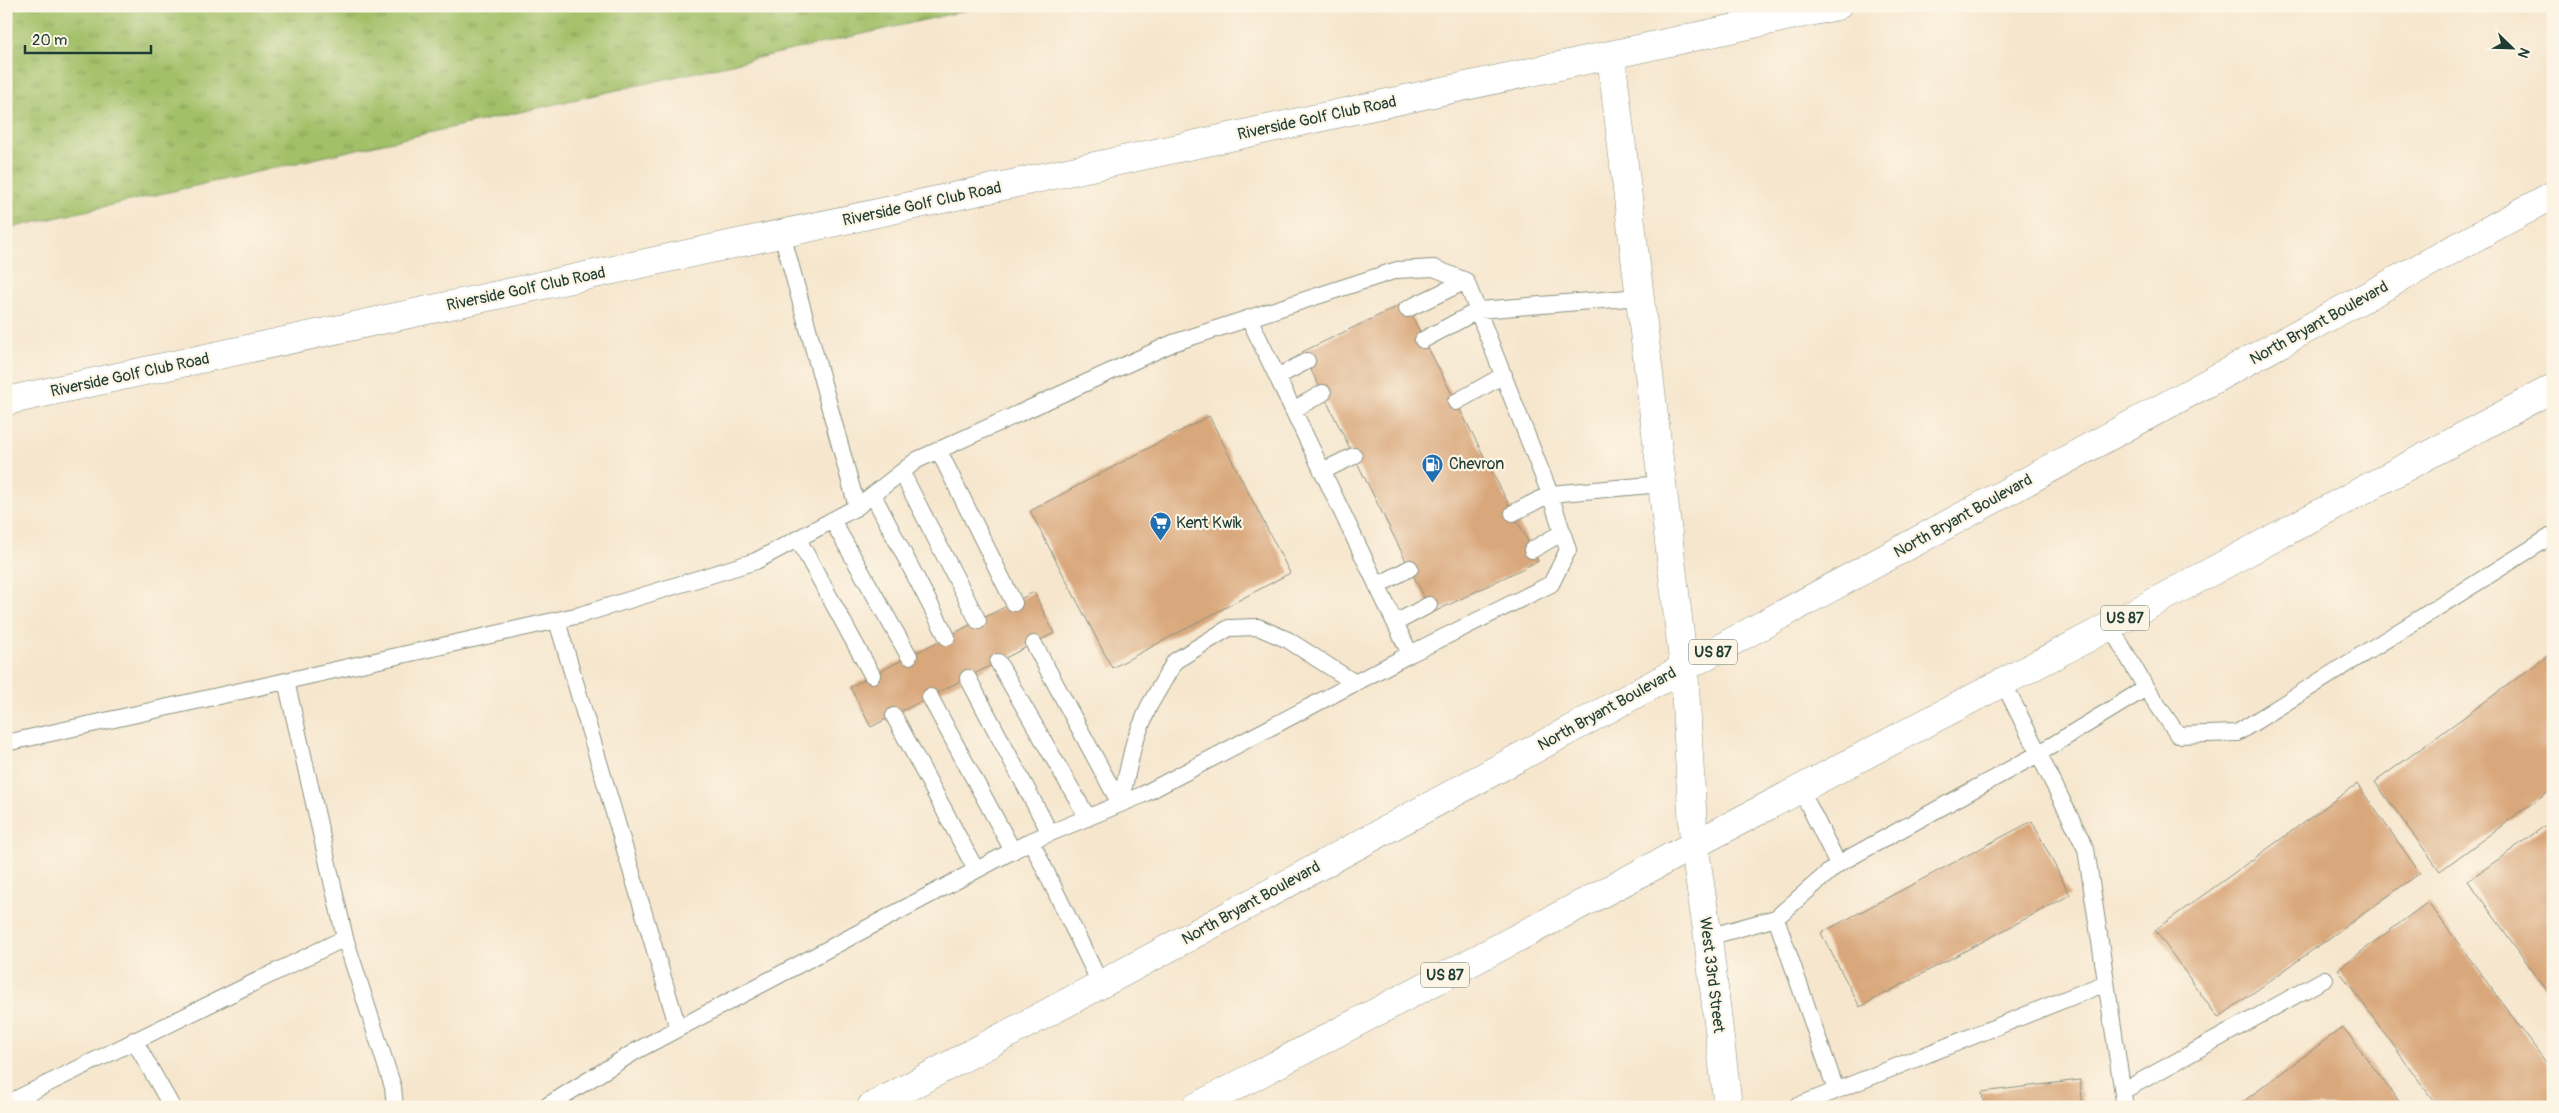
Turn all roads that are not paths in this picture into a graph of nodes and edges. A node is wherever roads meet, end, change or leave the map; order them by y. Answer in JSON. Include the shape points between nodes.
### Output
{"nodes":[{"id":1,"x":1821,"y":8,"type":"edge"},
{"id":2,"x":1611,"y":55,"type":"junction"},
{"id":3,"x":2553,"y":195,"type":"edge"},
{"id":4,"x":782,"y":234,"type":"junction"},
{"id":5,"x":1466,"y":281,"type":"junction"},
{"id":6,"x":1640,"y":296,"type":"junction"},
{"id":7,"x":1407,"y":309,"type":"dead end"},
{"id":8,"x":1479,"y":310,"type":"junction"},
{"id":9,"x":1249,"y":318,"type":"junction"},
{"id":10,"x":1423,"y":340,"type":"dead end"},
{"id":11,"x":1307,"y":361,"type":"dead end"},
{"id":12,"x":1504,"y":374,"type":"junction"},
{"id":13,"x":1277,"y":377,"type":"junction"},
{"id":14,"x":2553,"y":388,"type":"edge"},
{"id":15,"x":1323,"y":393,"type":"dead end"},
{"id":16,"x":6,"y":402,"type":"edge"},
{"id":17,"x":1456,"y":402,"type":"dead end"},
{"id":18,"x":1293,"y":410,"type":"junction"},
{"id":19,"x":939,"y":451,"type":"junction"},
{"id":20,"x":1354,"y":456,"type":"dead end"},
{"id":21,"x":1322,"y":471,"type":"junction"},
{"id":22,"x":902,"y":472,"type":"junction"},
{"id":23,"x":1662,"y":484,"type":"junction"},
{"id":24,"x":1550,"y":494,"type":"junction"},
{"id":25,"x":872,"y":495,"type":"junction"},
{"id":26,"x":857,"y":507,"type":"junction"},
{"id":27,"x":1513,"y":513,"type":"dead end"},
{"id":28,"x":832,"y":520,"type":"junction"},
{"id":29,"x":1563,"y":532,"type":"junction"},
{"id":30,"x":2553,"y":535,"type":"edge"},
{"id":31,"x":798,"y":539,"type":"junction"},
{"id":32,"x":1532,"y":550,"type":"dead end"},
{"id":33,"x":1410,"y":568,"type":"dead end"},
{"id":34,"x":1377,"y":586,"type":"junction"},
{"id":35,"x":1014,"y":603,"type":"dead end"},
{"id":36,"x":1429,"y":606,"type":"dead end"},
{"id":37,"x":557,"y":621,"type":"junction"},
{"id":38,"x":978,"y":621,"type":"dead end"},
{"id":39,"x":1395,"y":623,"type":"junction"},
{"id":40,"x":2110,"y":626,"type":"junction"},
{"id":41,"x":947,"y":637,"type":"dead end"},
{"id":42,"x":1034,"y":644,"type":"dead end"},
{"id":43,"x":1410,"y":654,"type":"junction"},
{"id":44,"x":909,"y":656,"type":"dead end"},
{"id":45,"x":998,"y":662,"type":"dead end"},
{"id":46,"x":1684,"y":668,"type":"junction"},
{"id":47,"x":872,"y":675,"type":"dead end"},
{"id":48,"x":968,"y":678,"type":"dead end"},
{"id":49,"x":286,"y":680,"type":"junction"},
{"id":50,"x":2003,"y":682,"type":"junction"},
{"id":51,"x":1356,"y":683,"type":"junction"},
{"id":52,"x":2146,"y":688,"type":"junction"},
{"id":53,"x":930,"y":697,"type":"dead end"},
{"id":54,"x":894,"y":716,"type":"dead end"},
{"id":55,"x":6,"y":742,"type":"edge"},
{"id":56,"x":2038,"y":754,"type":"junction"},
{"id":57,"x":1800,"y":788,"type":"junction"},
{"id":58,"x":1120,"y":804,"type":"junction"},
{"id":59,"x":1088,"y":818,"type":"junction"},
{"id":60,"x":1050,"y":833,"type":"junction"},
{"id":61,"x":1031,"y":841,"type":"junction"},
{"id":62,"x":1694,"y":844,"type":"junction"},
{"id":63,"x":1013,"y":851,"type":"junction"},
{"id":64,"x":1838,"y":864,"type":"junction"},
{"id":65,"x":976,"y":870,"type":"junction"},
{"id":66,"x":1776,"y":918,"type":"junction"},
{"id":67,"x":1708,"y":937,"type":"junction"},
{"id":68,"x":344,"y":938,"type":"junction"},
{"id":69,"x":2325,"y":979,"type":"dead end"},
{"id":70,"x":2106,"y":983,"type":"junction"},
{"id":71,"x":1101,"y":985,"type":"junction"},
{"id":72,"x":678,"y":1028,"type":"junction"},
{"id":73,"x":134,"y":1040,"type":"junction"},
{"id":74,"x":1836,"y":1090,"type":"junction"},
{"id":75,"x":2124,"y":1099,"type":"edge"},
{"id":76,"x":6,"y":1104,"type":"edge"},
{"id":77,"x":172,"y":1107,"type":"edge"},
{"id":78,"x":395,"y":1107,"type":"edge"},
{"id":79,"x":545,"y":1107,"type":"edge"},
{"id":80,"x":871,"y":1107,"type":"edge"},
{"id":81,"x":1196,"y":1107,"type":"edge"},
{"id":82,"x":1728,"y":1107,"type":"edge"},
{"id":83,"x":1795,"y":1107,"type":"edge"}],
"edges":[{"from":1,"to":2,"type":"main road","name":"Riverside Golf Club Road"},
{"from":2,"to":4,"type":"main road","name":"Riverside Golf Club Road"},
{"from":2,"to":6,"type":"main road","name":"West 33rd Street"},
{"from":3,"to":46,"type":"main road","name":"North Bryant Boulevard","number":"US 87"},
{"from":4,"to":16,"type":"main road","name":"Riverside Golf Club Road"},
{"from":4,"to":26,"type":"lane"},
{"from":5,"to":7,"type":"lane"},
{"from":5,"to":8,"type":"lane"},
{"from":5,"to":9,"type":"lane","via":[[1434,268],[1397,270]]},
{"from":6,"to":8,"type":"lane"},
{"from":6,"to":23,"type":"main road","name":"West 33rd Street"},
{"from":8,"to":10,"type":"lane"},
{"from":8,"to":12,"type":"lane"},
{"from":9,"to":13,"type":"lane"},
{"from":9,"to":19,"type":"lane","via":[[1173,344]]},
{"from":11,"to":13,"type":"lane"},
{"from":12,"to":17,"type":"lane"},
{"from":12,"to":24,"type":"lane"},
{"from":13,"to":18,"type":"lane"},
{"from":14,"to":40,"type":"main road","number":"US 87"},
{"from":15,"to":18,"type":"lane"},
{"from":18,"to":21,"type":"lane"},
{"from":19,"to":22,"type":"lane","via":[[917,460]]},
{"from":19,"to":35,"type":"lane"},
{"from":20,"to":21,"type":"lane"},
{"from":21,"to":34,"type":"lane"},
{"from":22,"to":25,"type":"lane"},
{"from":22,"to":38,"type":"lane"},
{"from":23,"to":24,"type":"lane"},
{"from":23,"to":46,"type":"main road","name":"West 33rd Street"},
{"from":24,"to":27,"type":"lane"},
{"from":24,"to":29,"type":"lane"},
{"from":25,"to":26,"type":"lane"},
{"from":25,"to":41,"type":"lane"},
{"from":26,"to":28,"type":"lane"},
{"from":28,"to":31,"type":"lane"},
{"from":28,"to":44,"type":"lane"},
{"from":29,"to":32,"type":"lane"},
{"from":29,"to":43,"type":"lane","via":[[1568,550],[1551,584]]},
{"from":30,"to":52,"type":"lane","via":[[2237,733],[2178,736]]},
{"from":31,"to":37,"type":"lane","via":[[756,561]]},
{"from":31,"to":47,"type":"lane"},
{"from":33,"to":34,"type":"lane"},
{"from":34,"to":39,"type":"lane"},
{"from":36,"to":39,"type":"lane"},
{"from":37,"to":49,"type":"lane"},
{"from":37,"to":72,"type":"lane"},
{"from":39,"to":43,"type":"lane"},
{"from":40,"to":50,"type":"main road","number":"US 87"},
{"from":40,"to":52,"type":"lane"},
{"from":42,"to":58,"type":"lane"},
{"from":43,"to":51,"type":"lane"},
{"from":45,"to":59,"type":"lane"},
{"from":46,"to":62,"type":"main road","name":"West 33rd Street"},
{"from":46,"to":71,"type":"main road","name":"North Bryant Boulevard","number":"US 87"},
{"from":48,"to":60,"type":"lane"},
{"from":49,"to":55,"type":"lane"},
{"from":49,"to":68,"type":"lane"},
{"from":50,"to":56,"type":"lane"},
{"from":50,"to":57,"type":"main road","number":"US 87"},
{"from":51,"to":58,"type":"lane"},
{"from":51,"to":58,"type":"lane","via":[[1288,640],[1258,627],[1229,628],[1175,661],[1149,706],[1134,743]]},
{"from":52,"to":56,"type":"lane"},
{"from":53,"to":63,"type":"lane"},
{"from":54,"to":65,"type":"lane"},
{"from":56,"to":64,"type":"lane"},
{"from":56,"to":70,"type":"lane","via":[[2086,849]]},
{"from":57,"to":62,"type":"main road","number":"US 87"},
{"from":57,"to":64,"type":"lane"},
{"from":58,"to":59,"type":"lane"},
{"from":59,"to":60,"type":"lane"},
{"from":60,"to":61,"type":"lane"},
{"from":61,"to":63,"type":"lane"},
{"from":61,"to":71,"type":"lane"},
{"from":62,"to":67,"type":"main road","name":"West 33rd Street"},
{"from":62,"to":81,"type":"main road","number":"US 87"},
{"from":63,"to":65,"type":"lane"},
{"from":64,"to":66,"type":"lane"},
{"from":65,"to":72,"type":"lane"},
{"from":66,"to":67,"type":"lane"},
{"from":66,"to":74,"type":"lane"},
{"from":67,"to":82,"type":"main road","name":"West 33rd Street"},
{"from":68,"to":73,"type":"lane"},
{"from":68,"to":78,"type":"lane","via":[[393,1087]]},
{"from":69,"to":75,"type":"lane"},
{"from":70,"to":74,"type":"lane"},
{"from":70,"to":75,"type":"lane"},
{"from":71,"to":80,"type":"main road","name":"North Bryant Boulevard","number":"US 87"},
{"from":72,"to":79,"type":"lane"},
{"from":73,"to":76,"type":"lane"},
{"from":73,"to":77,"type":"lane"},
{"from":74,"to":83,"type":"lane"}]}
